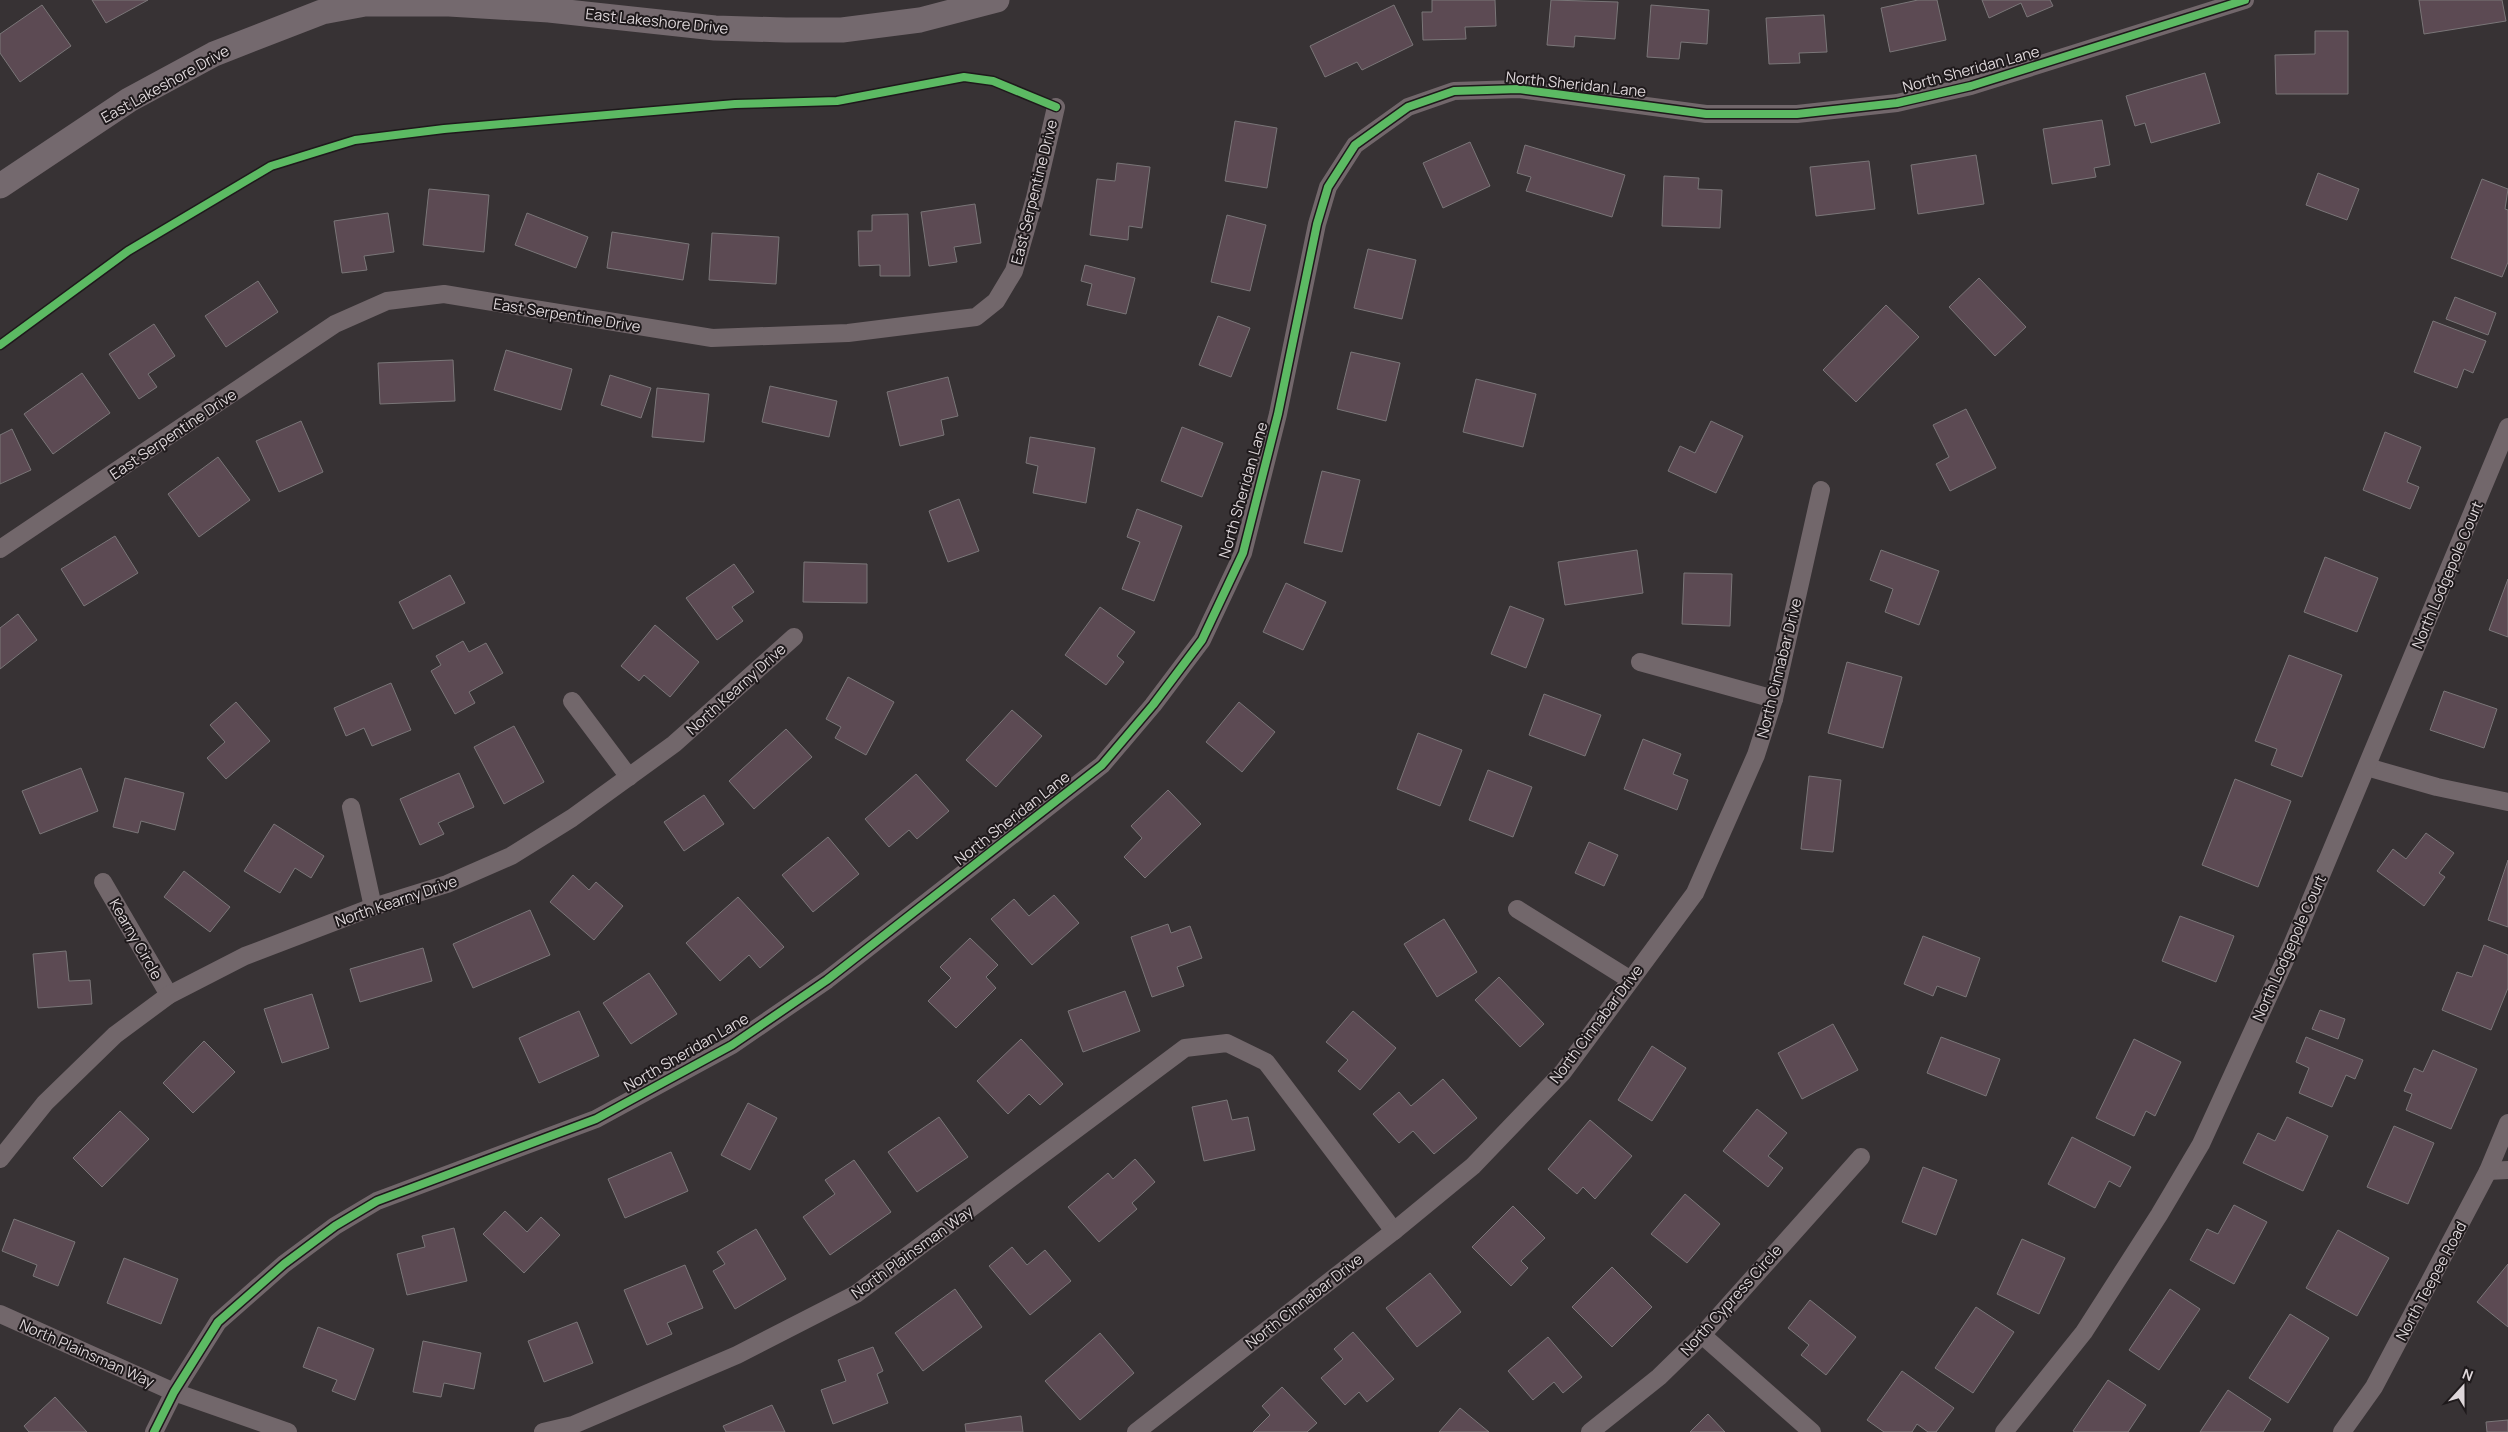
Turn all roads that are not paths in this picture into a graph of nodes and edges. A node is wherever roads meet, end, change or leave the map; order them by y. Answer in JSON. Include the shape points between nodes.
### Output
{"nodes":[{"id":1,"x":998,"y":0,"type":"edge"},
{"id":2,"x":2245,"y":0,"type":"edge"},
{"id":3,"x":449,"y":2,"type":"edge"},
{"id":4,"x":1056,"y":107,"type":"dead end"},
{"id":5,"x":0,"y":186,"type":"edge"},
{"id":6,"x":2508,"y":427,"type":"edge"},
{"id":7,"x":1821,"y":490,"type":"dead end"},
{"id":8,"x":0,"y":549,"type":"edge"},
{"id":9,"x":794,"y":637,"type":"dead end"},
{"id":10,"x":1640,"y":662,"type":"dead end"},
{"id":11,"x":1774,"y":699,"type":"junction"},
{"id":12,"x":572,"y":700,"type":"dead end"},
{"id":13,"x":2367,"y":767,"type":"junction"},
{"id":14,"x":629,"y":777,"type":"junction"},
{"id":15,"x":2508,"y":802,"type":"edge"},
{"id":16,"x":351,"y":807,"type":"dead end"},
{"id":17,"x":103,"y":882,"type":"dead end"},
{"id":18,"x":372,"y":908,"type":"junction"},
{"id":19,"x":1517,"y":909,"type":"dead end"},
{"id":20,"x":1630,"y":980,"type":"junction"},
{"id":21,"x":169,"y":995,"type":"junction"},
{"id":22,"x":2508,"y":1123,"type":"edge"},
{"id":23,"x":1861,"y":1158,"type":"dead end"},
{"id":24,"x":0,"y":1159,"type":"edge"},
{"id":25,"x":2508,"y":1170,"type":"edge"},
{"id":26,"x":2488,"y":1171,"type":"junction"},
{"id":27,"x":1394,"y":1231,"type":"junction"},
{"id":28,"x":0,"y":1314,"type":"edge"},
{"id":29,"x":1702,"y":1335,"type":"junction"},
{"id":30,"x":174,"y":1392,"type":"junction"},
{"id":31,"x":154,"y":1432,"type":"edge"},
{"id":32,"x":288,"y":1432,"type":"edge"},
{"id":33,"x":543,"y":1432,"type":"edge"},
{"id":34,"x":1136,"y":1432,"type":"edge"},
{"id":35,"x":1590,"y":1432,"type":"edge"},
{"id":36,"x":1812,"y":1432,"type":"edge"},
{"id":37,"x":2004,"y":1432,"type":"edge"},
{"id":38,"x":2342,"y":1432,"type":"edge"}],
"edges":[{"from":1,"to":3,"type":"main road","name":"East Lakeshore Drive","via":[[920,20],[842,30],[715,28]]},
{"from":2,"to":30,"type":"street","name":"North Sheridan Lane","via":[[1971,86],[1897,103],[1797,114],[1706,114],[1519,89],[1454,90],[1408,107],[1355,145],[1328,187],[1317,224],[1278,414],[1243,553],[1202,640],[1102,765],[827,980],[732,1045],[596,1119],[377,1201],[335,1226],[284,1264],[218,1322]]},
{"from":3,"to":5,"type":"main road","name":"East Lakeshore Drive","via":[[365,4],[322,12],[214,54],[129,100]]},
{"from":4,"to":8,"type":"street","name":"East Serpentine Drive","via":[[1014,272],[996,301],[976,318],[848,333],[712,338],[444,294],[387,301],[335,324]]},
{"from":6,"to":13,"type":"street","name":"North Lodgepole Court"},
{"from":7,"to":11,"type":"street","name":"North Cinnabar Drive"},
{"from":9,"to":14,"type":"street","name":"North Kearny Drive","via":[[674,744]]},
{"from":10,"to":11,"type":"street"},
{"from":11,"to":20,"type":"street","name":"North Cinnabar Drive","via":[[1756,755],[1695,893]]},
{"from":12,"to":14,"type":"street"},
{"from":13,"to":15,"type":"street","via":[[2436,787]]},
{"from":13,"to":37,"type":"street","name":"North Lodgepole Court","via":[[2292,945],[2201,1144],[2084,1332]]},
{"from":14,"to":18,"type":"street","name":"North Kearny Drive","via":[[511,856],[447,884]]},
{"from":16,"to":18,"type":"street"},
{"from":17,"to":21,"type":"street","name":"Kearny Circle"},
{"from":18,"to":21,"type":"street","name":"North Kearny Drive","via":[[245,956]]},
{"from":19,"to":20,"type":"street"},
{"from":20,"to":27,"type":"street","name":"North Cinnabar Drive","via":[[1563,1072],[1473,1166]]},
{"from":21,"to":24,"type":"street","name":"North Kearny Drive","via":[[115,1034],[44,1103]]},
{"from":22,"to":26,"type":"street","name":"North Teepee Road"},
{"from":23,"to":29,"type":"street","name":"North Cypress Circle"},
{"from":25,"to":26,"type":"street"},
{"from":26,"to":38,"type":"street","name":"North Teepee Road","via":[[2374,1387]]},
{"from":27,"to":33,"type":"street","name":"North Plainsman Way","via":[[1266,1062],[1227,1043],[1185,1048],[856,1294],[737,1355],[573,1426]]},
{"from":27,"to":34,"type":"street","name":"North Cinnabar Drive"},
{"from":28,"to":30,"type":"street","name":"North Plainsman Way"},
{"from":29,"to":35,"type":"street","name":"North Cypress Circle","via":[[1659,1377]]},
{"from":29,"to":36,"type":"street"},
{"from":30,"to":31,"type":"street","name":"North Sheridan Lane"},
{"from":30,"to":32,"type":"street","name":"North Plainsman Way"}]}
